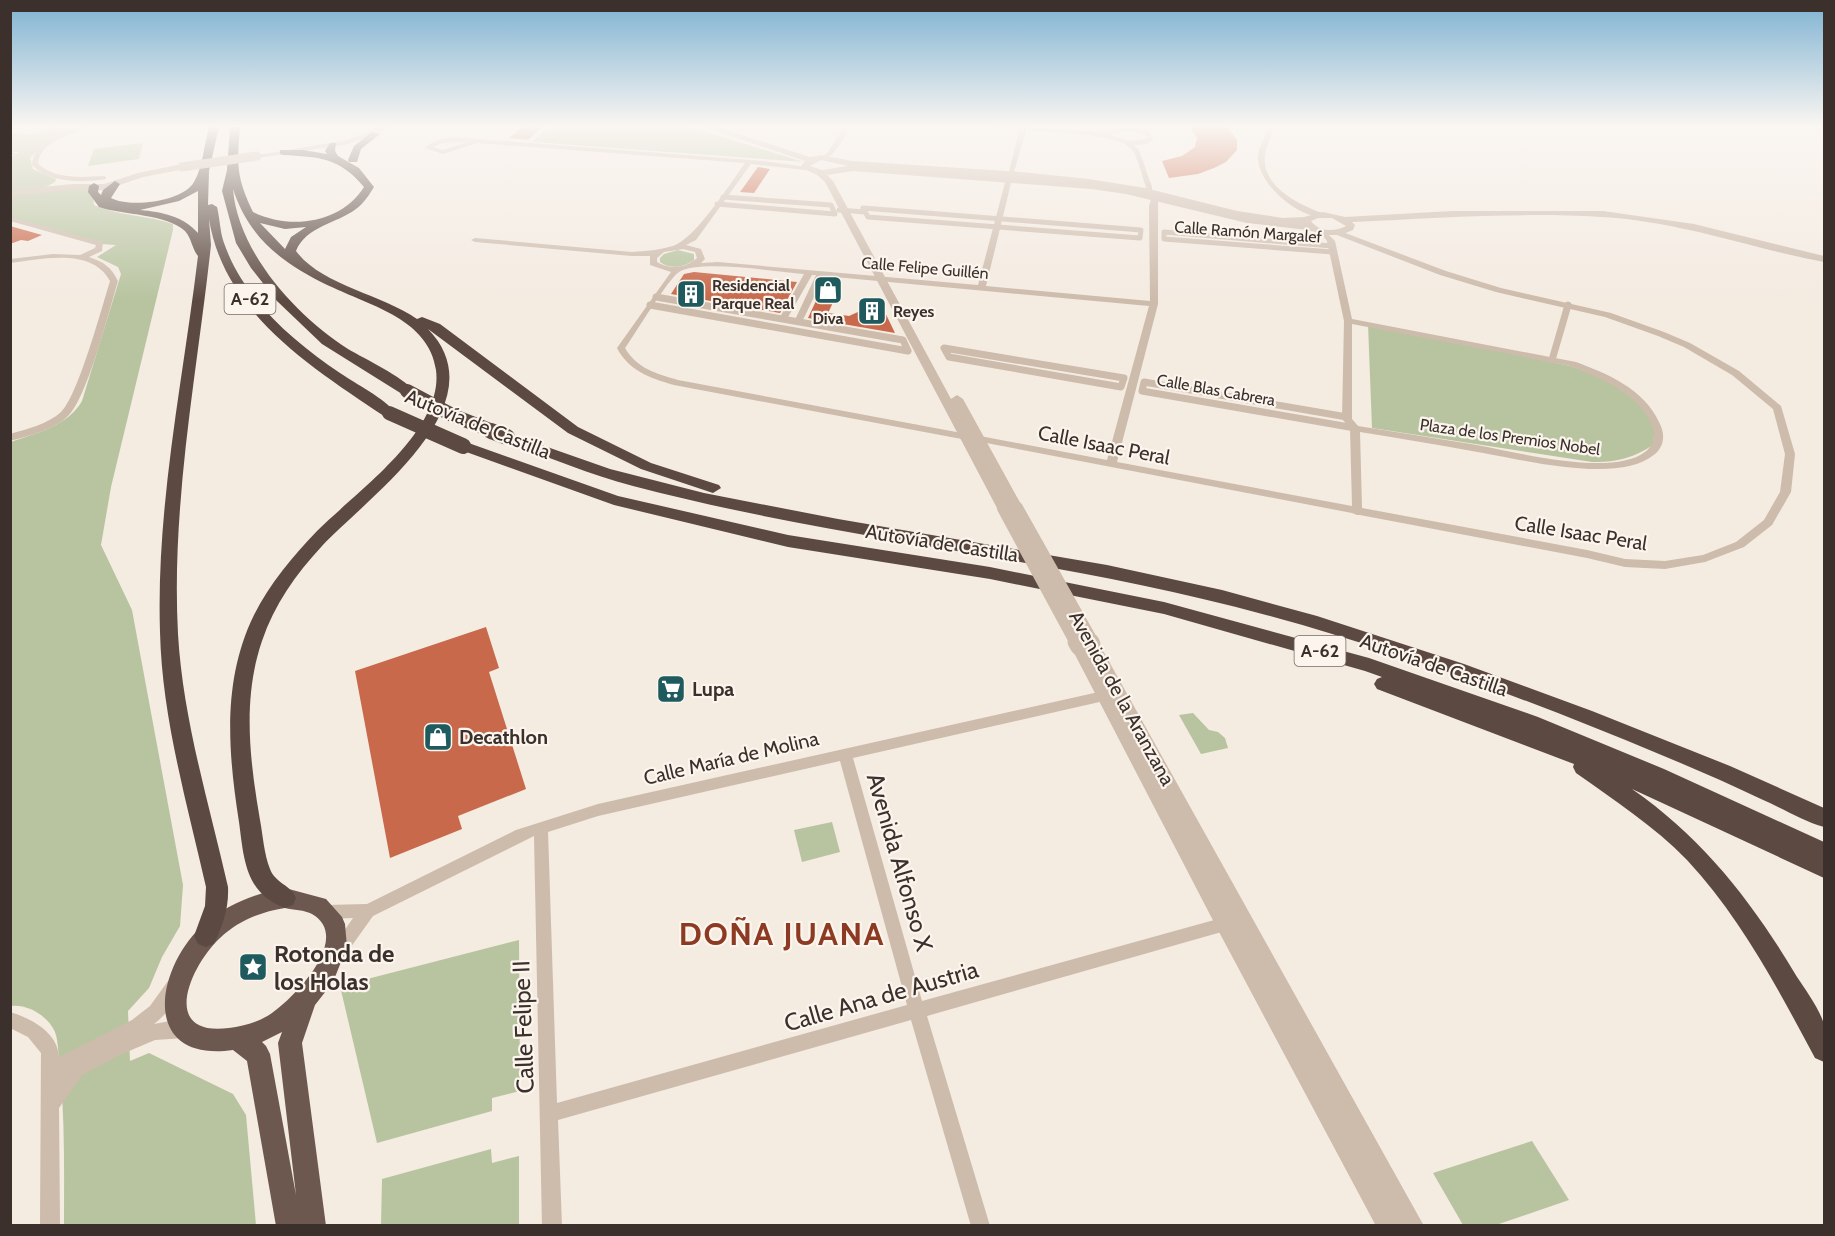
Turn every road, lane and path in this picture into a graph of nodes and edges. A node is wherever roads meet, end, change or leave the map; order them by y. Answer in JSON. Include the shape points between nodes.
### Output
{"nodes":[{"id":1,"x":52,"y":185,"type":"edge"},
{"id":2,"x":81,"y":185,"type":"edge"},
{"id":3,"x":92,"y":185,"type":"edge"},
{"id":4,"x":113,"y":185,"type":"edge"},
{"id":5,"x":197,"y":185,"type":"edge"},
{"id":6,"x":205,"y":185,"type":"edge"},
{"id":7,"x":212,"y":185,"type":"edge"},
{"id":8,"x":229,"y":185,"type":"edge"},
{"id":9,"x":236,"y":185,"type":"edge"},
{"id":10,"x":367,"y":185,"type":"edge"},
{"id":11,"x":376,"y":185,"type":"edge"},
{"id":12,"x":732,"y":185,"type":"edge"},
{"id":13,"x":832,"y":185,"type":"edge"},
{"id":14,"x":845,"y":185,"type":"edge"},
{"id":15,"x":1008,"y":185,"type":"edge"},
{"id":16,"x":1079,"y":185,"type":"edge"},
{"id":17,"x":1148,"y":185,"type":"edge"},
{"id":18,"x":1273,"y":185,"type":"edge"},
{"id":19,"x":39,"y":189,"type":"junction"},
{"id":20,"x":10,"y":193,"type":"edge"},
{"id":21,"x":1152,"y":194,"type":"junction"},
{"id":22,"x":723,"y":197,"type":"junction"},
{"id":23,"x":717,"y":204,"type":"junction"},
{"id":24,"x":833,"y":210,"type":"junction"},
{"id":25,"x":855,"y":211,"type":"junction"},
{"id":26,"x":246,"y":212,"type":"junction"},
{"id":27,"x":10,"y":219,"type":"edge"},
{"id":28,"x":1311,"y":220,"type":"junction"},
{"id":29,"x":998,"y":223,"type":"junction"},
{"id":30,"x":1339,"y":235,"type":"junction"},
{"id":31,"x":1154,"y":236,"type":"junction"},
{"id":32,"x":693,"y":238,"type":"junction"},
{"id":33,"x":475,"y":240,"type":"dead end"},
{"id":34,"x":677,"y":247,"type":"junction"},
{"id":35,"x":694,"y":249,"type":"junction"},
{"id":36,"x":702,"y":256,"type":"junction"},
{"id":37,"x":654,"y":257,"type":"junction"},
{"id":38,"x":81,"y":258,"type":"junction"},
{"id":39,"x":10,"y":261,"type":"edge"},
{"id":40,"x":1824,"y":261,"type":"edge"},
{"id":41,"x":203,"y":263,"type":"junction"},
{"id":42,"x":300,"y":265,"type":"junction"},
{"id":43,"x":693,"y":266,"type":"junction"},
{"id":44,"x":664,"y":269,"type":"junction"},
{"id":45,"x":677,"y":270,"type":"junction"},
{"id":46,"x":809,"y":273,"type":"junction"},
{"id":47,"x":821,"y":274,"type":"junction"},
{"id":48,"x":886,"y":277,"type":"junction"},
{"id":49,"x":668,"y":280,"type":"junction"},
{"id":50,"x":982,"y":285,"type":"junction"},
{"id":51,"x":368,"y":297,"type":"junction"},
{"id":52,"x":656,"y":297,"type":"junction"},
{"id":53,"x":1154,"y":301,"type":"junction"},
{"id":54,"x":650,"y":305,"type":"junction"},
{"id":55,"x":1568,"y":305,"type":"junction"},
{"id":56,"x":783,"y":319,"type":"junction"},
{"id":57,"x":1348,"y":321,"type":"junction"},
{"id":58,"x":798,"y":322,"type":"junction"},
{"id":59,"x":1552,"y":360,"type":"junction"},
{"id":60,"x":1121,"y":387,"type":"joint"},
{"id":61,"x":1347,"y":417,"type":"junction"},
{"id":62,"x":1796,"y":427,"type":"dead end"},
{"id":63,"x":1355,"y":428,"type":"junction"},
{"id":64,"x":967,"y":436,"type":"junction"},
{"id":65,"x":10,"y":438,"type":"edge"},
{"id":66,"x":980,"y":439,"type":"junction"},
{"id":67,"x":1111,"y":464,"type":"junction"},
{"id":68,"x":1010,"y":508,"type":"junction"},
{"id":69,"x":1357,"y":512,"type":"junction"},
{"id":70,"x":913,"y":537,"type":"junction"},
{"id":71,"x":788,"y":541,"type":"junction"},
{"id":72,"x":1748,"y":554,"type":"dead end"},
{"id":73,"x":1467,"y":671,"type":"junction"},
{"id":74,"x":1111,"y":694,"type":"junction"},
{"id":75,"x":845,"y":753,"type":"junction"},
{"id":76,"x":1565,"y":753,"type":"junction"},
{"id":77,"x":1824,"y":805,"type":"edge"},
{"id":78,"x":1824,"y":818,"type":"edge"},
{"id":79,"x":541,"y":828,"type":"junction"},
{"id":80,"x":1824,"y":852,"type":"edge"},
{"id":81,"x":1824,"y":868,"type":"edge"},
{"id":82,"x":285,"y":898,"type":"junction"},
{"id":83,"x":368,"y":911,"type":"junction"},
{"id":84,"x":327,"y":912,"type":"junction"},
{"id":85,"x":1225,"y":924,"type":"junction"},
{"id":86,"x":206,"y":936,"type":"junction"},
{"id":87,"x":334,"y":957,"type":"junction"},
{"id":88,"x":176,"y":985,"type":"junction"},
{"id":89,"x":304,"y":1004,"type":"junction"},
{"id":90,"x":917,"y":1011,"type":"junction"},
{"id":91,"x":10,"y":1020,"type":"edge"},
{"id":92,"x":186,"y":1030,"type":"junction"},
{"id":93,"x":238,"y":1040,"type":"junction"},
{"id":94,"x":99,"y":1046,"type":"junction"},
{"id":95,"x":1824,"y":1049,"type":"edge"},
{"id":96,"x":50,"y":1051,"type":"junction"},
{"id":97,"x":76,"y":1069,"type":"junction"},
{"id":98,"x":50,"y":1074,"type":"junction"},
{"id":99,"x":50,"y":1106,"type":"junction"},
{"id":100,"x":549,"y":1114,"type":"junction"},
{"id":101,"x":50,"y":1226,"type":"edge"},
{"id":102,"x":289,"y":1226,"type":"edge"},
{"id":103,"x":313,"y":1226,"type":"edge"},
{"id":104,"x":552,"y":1226,"type":"edge"},
{"id":105,"x":981,"y":1226,"type":"edge"},
{"id":106,"x":1389,"y":1226,"type":"edge"},
{"id":107,"x":1412,"y":1226,"type":"edge"}],
"edges":[{"from":1,"to":19,"type":"street"},
{"from":2,"to":19,"type":"street"},
{"from":3,"to":41,"type":"highway","via":[[103,205],[181,223],[197,237]]},
{"from":4,"to":5,"type":"highway","via":[[105,199],[112,204],[136,207],[178,198]]},
{"from":6,"to":41,"type":"highway"},
{"from":7,"to":71,"type":"highway","name":"Autovía de Castilla","number":"A-62","bridge":true,"via":[[212,214],[220,246],[232,274],[253,304],[299,351],[389,412],[463,446],[614,500]]},
{"from":8,"to":70,"type":"highway","name":"Autovía de Castilla","number":"A-62","bridge":true,"via":[[242,243],[281,298],[327,341],[454,416],[635,482],[771,512]]},
{"from":9,"to":26,"type":"highway"},
{"from":10,"to":26,"type":"highway","via":[[365,197],[357,204],[309,223],[274,224]]},
{"from":11,"to":42,"type":"highway","via":[[375,197],[361,208],[316,225],[295,239],[290,251]]},
{"from":12,"to":22,"type":"street"},
{"from":13,"to":25,"type":"street","name":"Avenida de la Aranzana"},
{"from":14,"to":25,"type":"street","name":"Avenida de la Aranzana"},
{"from":15,"to":29,"type":"street"},
{"from":16,"to":21,"type":"street"},
{"from":17,"to":21,"type":"street"},
{"from":18,"to":28,"type":"street"},
{"from":19,"to":20,"type":"street"},
{"from":21,"to":28,"type":"street","via":[[1247,220]]},
{"from":21,"to":31,"type":"street"},
{"from":22,"to":23,"type":"street"},
{"from":22,"to":24,"type":"street","name":"Calle Ramón Margalef","via":[[831,205]]},
{"from":23,"to":24,"type":"street","name":"Calle Ramón Margalef","via":[[835,214]]},
{"from":23,"to":32,"type":"street"},
{"from":24,"to":25,"type":"street","name":"Calle Ramón Margalef"},
{"from":25,"to":29,"type":"street","name":"Calle Ramón Margalef","via":[[868,217]]},
{"from":25,"to":48,"type":"street","name":"Avenida de la Aranzana"},
{"from":26,"to":42,"type":"highway","via":[[263,235]]},
{"from":27,"to":38,"type":"street","via":[[100,244],[99,249]]},
{"from":28,"to":30,"type":"street"},
{"from":28,"to":30,"type":"street","via":[[1324,232]]},
{"from":29,"to":31,"type":"street","name":"Calle Ramón Margalef","via":[[1140,238]]},
{"from":29,"to":50,"type":"street"},
{"from":30,"to":31,"type":"street","name":"Calle Ramón Margalef","via":[[1164,239]]},
{"from":30,"to":40,"type":"street","via":[[1366,224],[1596,218],[1692,230]]},
{"from":30,"to":55,"type":"street","via":[[1358,238],[1472,282]]},
{"from":30,"to":57,"type":"street"},
{"from":31,"to":53,"type":"street"},
{"from":32,"to":34,"type":"street"},
{"from":32,"to":35,"type":"street"},
{"from":33,"to":37,"type":"street"},
{"from":34,"to":35,"type":"street"},
{"from":34,"to":37,"type":"street"},
{"from":35,"to":36,"type":"street"},
{"from":36,"to":43,"type":"street"},
{"from":36,"to":48,"type":"street","name":"Calle Felipe Guillén"},
{"from":37,"to":44,"type":"street","via":[[656,266]]},
{"from":38,"to":39,"type":"street"},
{"from":38,"to":65,"type":"street","via":[[101,262],[114,281],[68,412],[51,423]]},
{"from":41,"to":86,"type":"highway","via":[[168,573],[169,636],[177,702],[217,887],[217,906]]},
{"from":42,"to":51,"type":"highway"},
{"from":43,"to":45,"type":"street","name":"Calle Felipe Guillén"},
{"from":43,"to":46,"type":"street","name":"Calle Felipe Guillén","via":[[718,264]]},
{"from":44,"to":45,"type":"street","name":"Calle Felipe Guillén"},
{"from":44,"to":49,"type":"street"},
{"from":45,"to":49,"type":"street"},
{"from":46,"to":47,"type":"street","name":"Calle Felipe Guillén"},
{"from":46,"to":56,"type":"street"},
{"from":47,"to":48,"type":"street","name":"Calle Felipe Guillén"},
{"from":47,"to":58,"type":"street"},
{"from":48,"to":50,"type":"street","name":"Calle Felipe Guillén"},
{"from":48,"to":64,"type":"street","name":"Avenida de la Aranzana"},
{"from":48,"to":66,"type":"street","name":"Avenida de la Aranzana"},
{"from":49,"to":52,"type":"street"},
{"from":50,"to":53,"type":"street","name":"Calle Felipe Guillén"},
{"from":51,"to":70,"type":"highway","via":[[435,327],[564,424],[646,466],[765,503]]},
{"from":51,"to":82,"type":"highway","via":[[428,335],[440,354],[443,381],[439,401],[424,429],[390,471],[287,576],[270,602],[250,648],[239,708],[240,769],[261,877],[272,891]]},
{"from":52,"to":54,"type":"street"},
{"from":52,"to":56,"type":"street"},
{"from":53,"to":67,"type":"street"},
{"from":54,"to":58,"type":"street","via":[[908,351],[903,340]]},
{"from":54,"to":64,"type":"street","via":[[621,348],[644,372],[677,384]]},
{"from":55,"to":59,"type":"street"},
{"from":55,"to":62,"type":"street","via":[[1627,322],[1684,345],[1760,392]]},
{"from":56,"to":58,"type":"street"},
{"from":57,"to":59,"type":"street","name":"Plaza de los Premios Nobel"},
{"from":57,"to":61,"type":"street"},
{"from":59,"to":63,"type":"street","name":"Plaza de los Premios Nobel","via":[[1595,372],[1642,403],[1660,434],[1654,450],[1625,464],[1594,466]]},
{"from":60,"to":60,"type":"street","via":[[1124,378],[944,348],[949,357]]},
{"from":61,"to":63,"type":"street"},
{"from":61,"to":63,"type":"street","name":"Calle Blas Cabrera","via":[[1144,382],[1142,391]]},
{"from":63,"to":69,"type":"street"},
{"from":64,"to":68,"type":"street","name":"Avenida de la Aranzana"},
{"from":66,"to":67,"type":"street","name":"Calle Isaac Peral"},
{"from":66,"to":68,"type":"street","name":"Avenida de la Aranzana"},
{"from":67,"to":69,"type":"street","name":"Calle Isaac Peral"},
{"from":68,"to":74,"type":"street","name":"Avenida de la Aranzana","bridge":true},
{"from":69,"to":72,"type":"street","name":"Calle Isaac Peral","via":[[1636,563],[1697,563]]},
{"from":70,"to":73,"type":"highway","name":"Autovía de Castilla","number":"A-62","via":[[1065,562],[1262,606]]},
{"from":71,"to":76,"type":"highway","via":[[1118,608],[1247,641],[1389,685]]},
{"from":71,"to":80,"type":"highway","name":"Autovía de Castilla","number":"A-62","via":[[1076,589],[1185,614],[1369,665],[1531,723],[1657,775]]},
{"from":73,"to":77,"type":"highway","via":[[1605,714]]},
{"from":73,"to":78,"type":"highway","name":"Autovía de Castilla","number":"A-62","via":[[1664,746]]},
{"from":74,"to":75,"type":"street","name":"Calle María de Molina"},
{"from":74,"to":85,"type":"street","name":"Avenida de la Aranzana"},
{"from":74,"to":107,"type":"street","name":"Avenida de la Aranzana"},
{"from":75,"to":79,"type":"street","name":"Calle María de Molina","via":[[598,810]]},
{"from":75,"to":90,"type":"street","name":"Avenida Alfonso X"},
{"from":76,"to":81,"type":"highway","via":[[1651,787]]},
{"from":76,"to":95,"type":"highway","via":[[1669,829],[1701,860],[1769,949]]},
{"from":79,"to":83,"type":"street","name":"Calle María de Molina","via":[[500,844]]},
{"from":79,"to":100,"type":"street","name":"Calle Felipe II"},
{"from":82,"to":84,"type":"highway","via":[[302,899]]},
{"from":82,"to":86,"type":"highway","via":[[244,910]]},
{"from":83,"to":84,"type":"street","name":"Calle María de Molina"},
{"from":83,"to":87,"type":"street","name":"Calle María de Molina"},
{"from":84,"to":87,"type":"highway","via":[[335,928]]},
{"from":85,"to":90,"type":"street","name":"Calle Ana de Austria"},
{"from":85,"to":106,"type":"street","name":"Avenida de la Aranzana"},
{"from":86,"to":88,"type":"highway","via":[[187,960]]},
{"from":87,"to":89,"type":"highway","via":[[324,979]]},
{"from":88,"to":92,"type":"highway","via":[[174,1008]]},
{"from":88,"to":94,"type":"street","via":[[156,1012]]},
{"from":89,"to":93,"type":"highway","via":[[275,1026]]},
{"from":89,"to":103,"type":"highway","via":[[290,1043]]},
{"from":90,"to":100,"type":"street","name":"Calle Ana de Austria"},
{"from":90,"to":105,"type":"street","name":"Avenida Alfonso X"},
{"from":91,"to":96,"type":"street","via":[[39,1034]]},
{"from":92,"to":93,"type":"highway","via":[[209,1040]]},
{"from":92,"to":97,"type":"street","via":[[139,1035]]},
{"from":93,"to":102,"type":"highway","via":[[258,1054]]},
{"from":94,"to":96,"type":"street","via":[[76,1054]]},
{"from":94,"to":98,"type":"street"},
{"from":96,"to":98,"type":"street"},
{"from":97,"to":98,"type":"street"},
{"from":97,"to":99,"type":"street"},
{"from":98,"to":99,"type":"street"},
{"from":99,"to":101,"type":"street"},
{"from":100,"to":104,"type":"street","name":"Calle Felipe II"}]}
